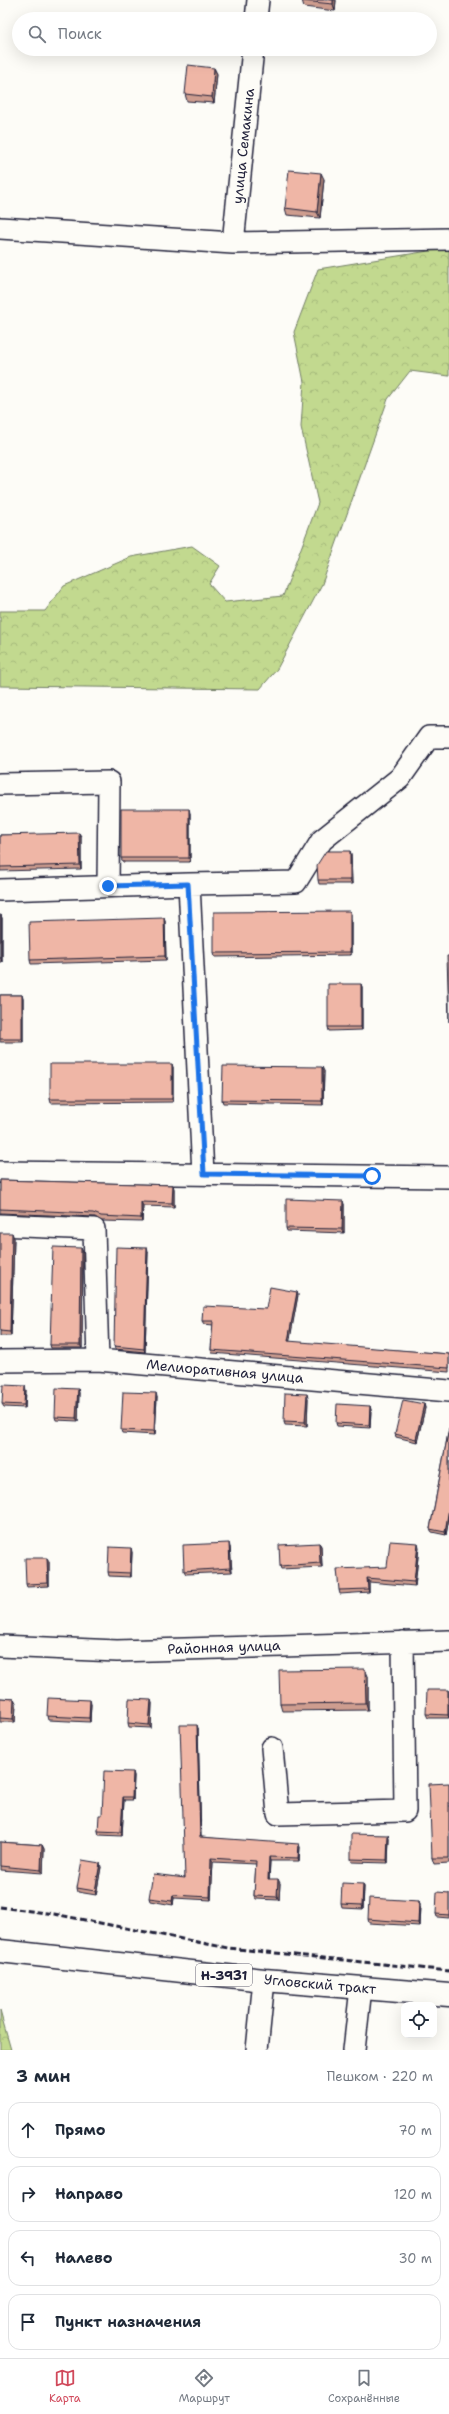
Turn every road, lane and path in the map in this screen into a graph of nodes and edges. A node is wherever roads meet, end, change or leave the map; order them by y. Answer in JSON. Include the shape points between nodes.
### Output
{"nodes":[{"id":1,"x":258,"y":0,"type":"edge"},
{"id":2,"x":257,"y":12,"type":"edge"},
{"id":3,"x":252,"y":56,"type":"edge"},
{"id":4,"x":0,"y":228,"type":"edge"},
{"id":5,"x":449,"y":240,"type":"edge"},
{"id":6,"x":233,"y":243,"type":"junction"},
{"id":7,"x":449,"y":737,"type":"edge"},
{"id":8,"x":0,"y":784,"type":"edge"},
{"id":9,"x":188,"y":884,"type":"junction"},
{"id":10,"x":108,"y":886,"type":"junction"},
{"id":11,"x":0,"y":890,"type":"edge"},
{"id":12,"x":0,"y":1172,"type":"edge"},
{"id":13,"x":204,"y":1174,"type":"junction"},
{"id":14,"x":449,"y":1177,"type":"edge"},
{"id":15,"x":0,"y":1225,"type":"edge"},
{"id":16,"x":98,"y":1360,"type":"junction"},
{"id":17,"x":0,"y":1361,"type":"edge"},
{"id":18,"x":449,"y":1391,"type":"edge"},
{"id":19,"x":449,"y":1641,"type":"edge"},
{"id":20,"x":403,"y":1642,"type":"junction"},
{"id":21,"x":0,"y":1646,"type":"edge"},
{"id":22,"x":272,"y":1748,"type":"dead end"},
{"id":23,"x":0,"y":1951,"type":"edge"},
{"id":24,"x":264,"y":1980,"type":"junction"},
{"id":25,"x":360,"y":1988,"type":"junction"},
{"id":26,"x":449,"y":1995,"type":"edge"},
{"id":27,"x":257,"y":2050,"type":"edge"},
{"id":28,"x":354,"y":2050,"type":"edge"}],
"edges":[{"from":1,"to":2,"type":"street"},
{"from":3,"to":6,"type":"street","name":"улица Семакина"},
{"from":4,"to":6,"type":"street"},
{"from":5,"to":6,"type":"street"},
{"from":7,"to":9,"type":"street","via":[[429,737],[400,778],[322,840],[296,882]]},
{"from":8,"to":10,"type":"street","via":[[109,782]]},
{"from":9,"to":10,"type":"street"},
{"from":9,"to":13,"type":"street"},
{"from":10,"to":11,"type":"street"},
{"from":12,"to":13,"type":"street"},
{"from":13,"to":14,"type":"street"},
{"from":15,"to":16,"type":"street","via":[[94,1229]]},
{"from":16,"to":17,"type":"street","name":"Мелиоративная улица"},
{"from":16,"to":18,"type":"street","name":"Мелиоративная улица"},
{"from":19,"to":20,"type":"street","name":"Районная улица"},
{"from":20,"to":21,"type":"street","name":"Районная улица","via":[[117,1651]]},
{"from":20,"to":22,"type":"street","via":[[405,1811],[278,1814]]},
{"from":23,"to":24,"type":"highway","name":"Угловский тракт","number":"Н-3931"},
{"from":24,"to":25,"type":"highway","name":"Угловский тракт","number":"Н-3931"},
{"from":24,"to":27,"type":"street"},
{"from":25,"to":26,"type":"highway","name":"Угловский тракт","number":"Н-3931"},
{"from":25,"to":28,"type":"street"}]}
